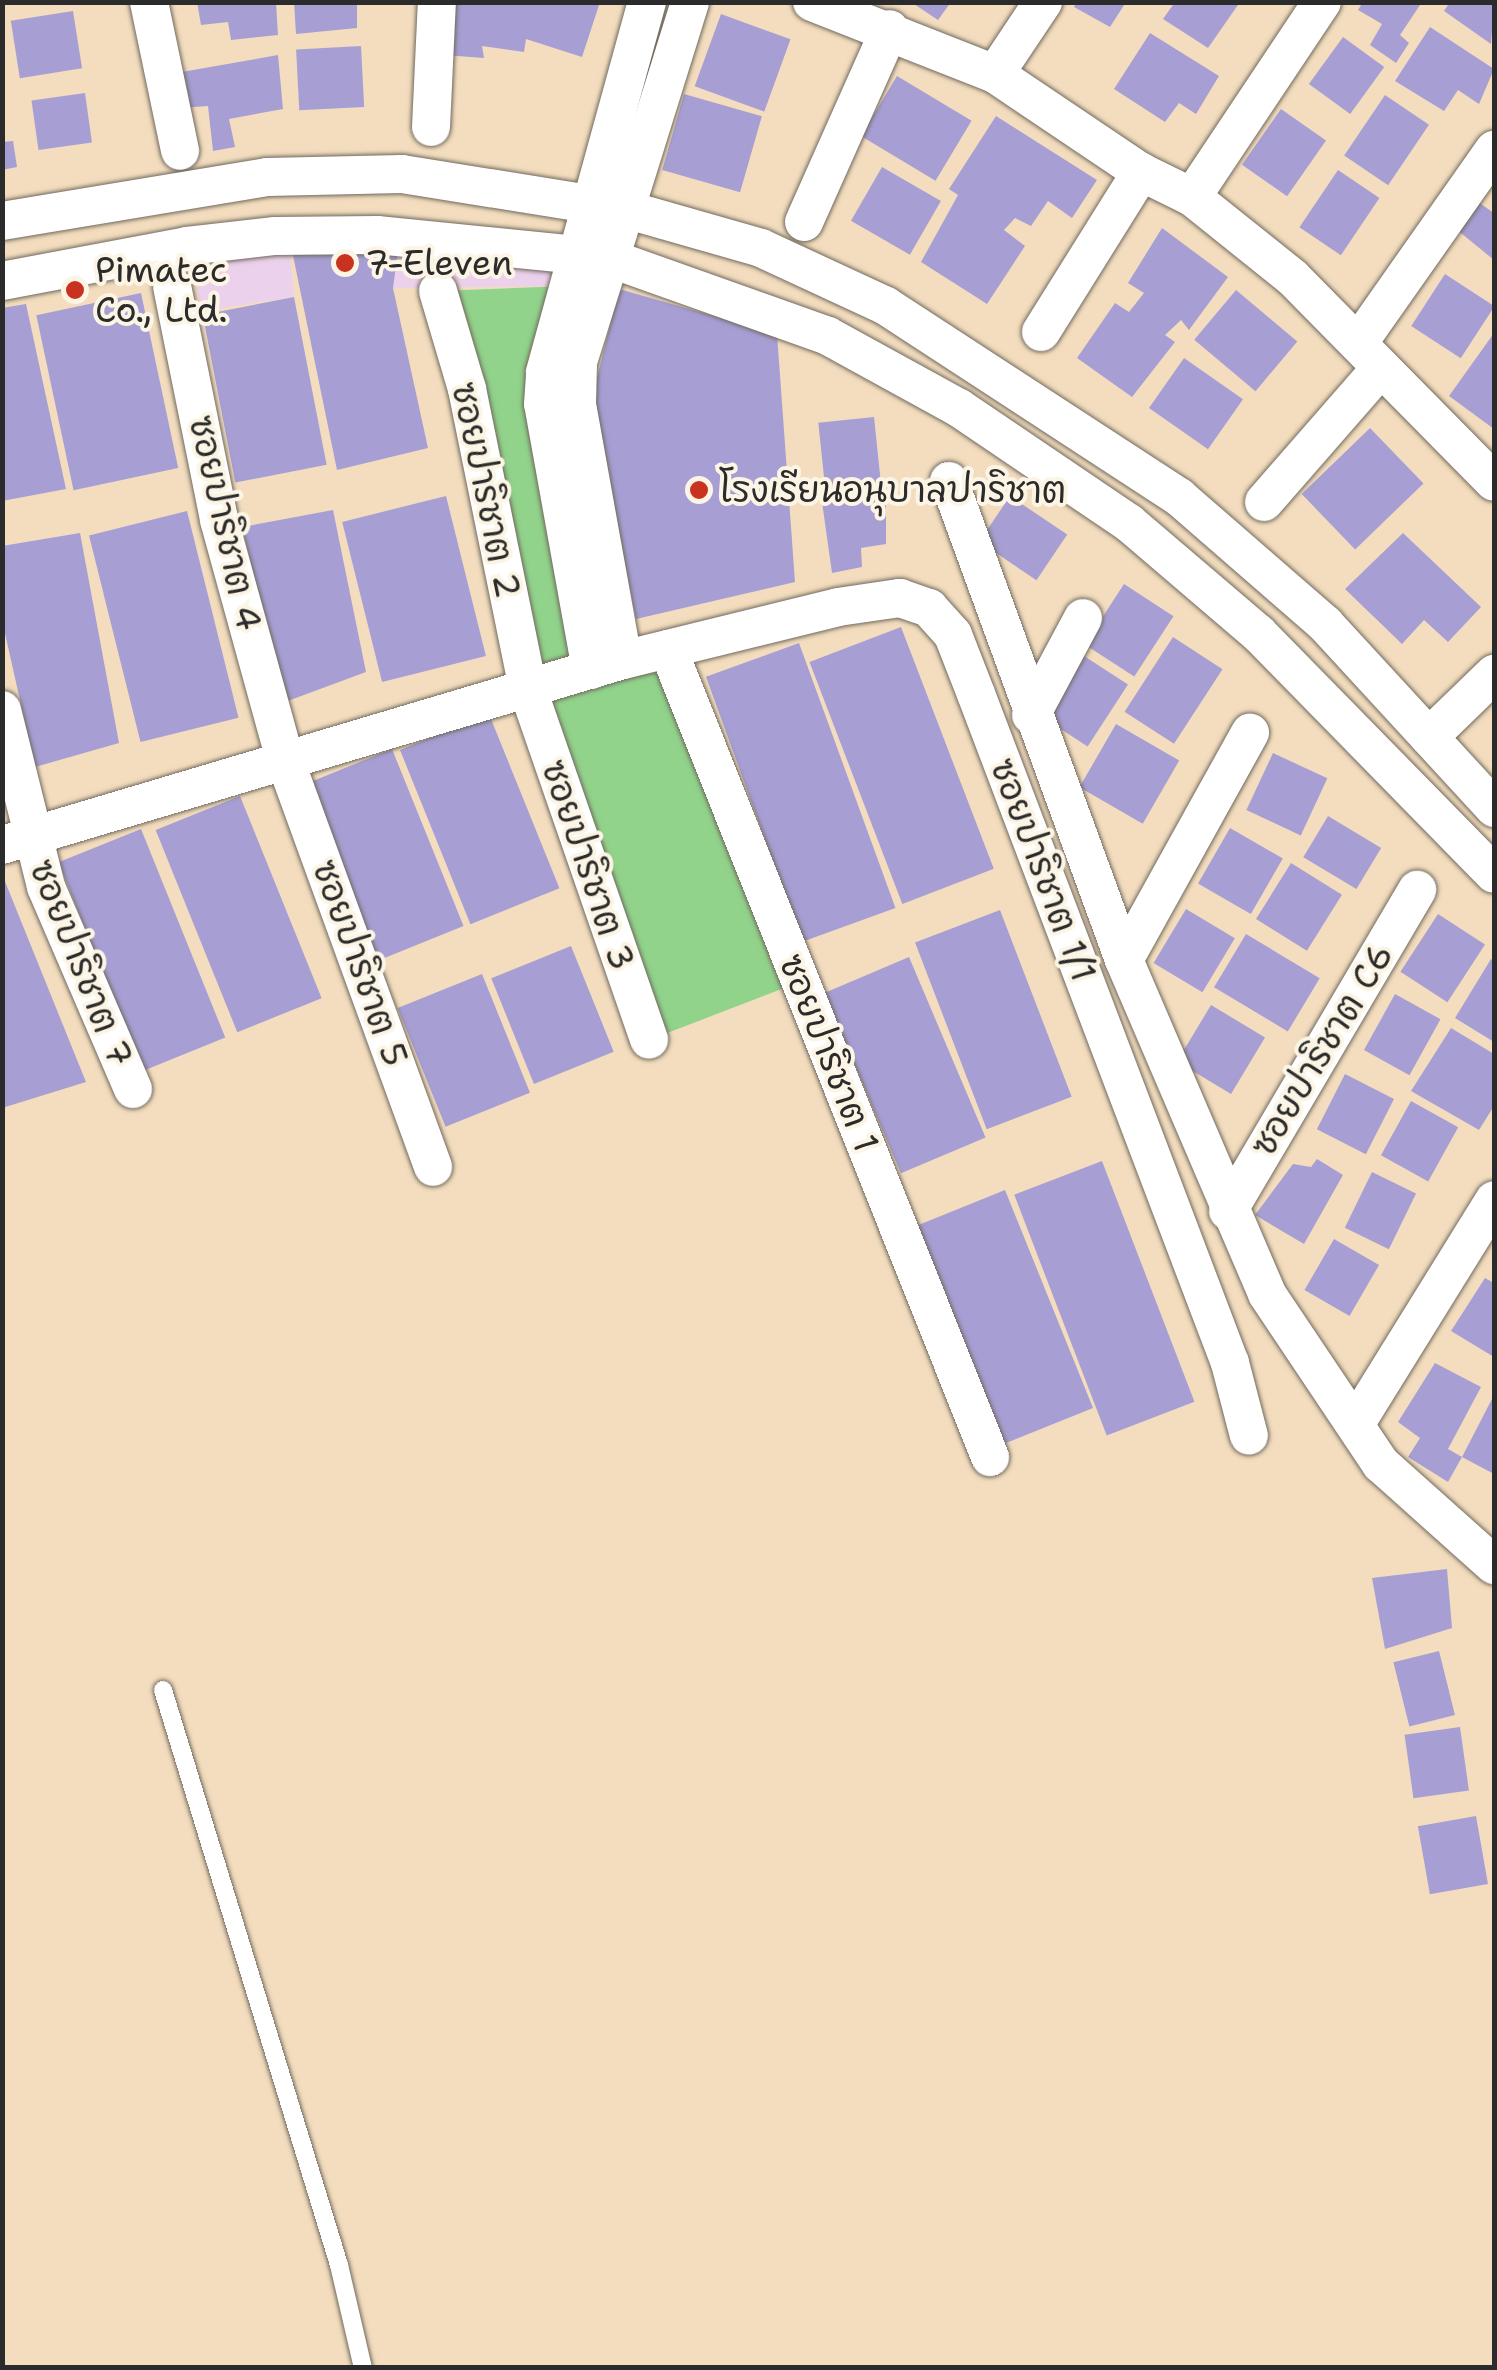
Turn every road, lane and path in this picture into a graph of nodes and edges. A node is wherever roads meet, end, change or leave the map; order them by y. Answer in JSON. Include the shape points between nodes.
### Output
{"nodes":[{"id":1,"x":150,"y":2,"type":"edge"},
{"id":2,"x":436,"y":2,"type":"edge"},
{"id":3,"x":647,"y":2,"type":"edge"},
{"id":4,"x":690,"y":2,"type":"edge"},
{"id":5,"x":812,"y":2,"type":"edge"},
{"id":6,"x":1042,"y":2,"type":"edge"},
{"id":7,"x":1322,"y":2,"type":"edge"},
{"id":8,"x":890,"y":29,"type":"junction"},
{"id":9,"x":995,"y":74,"type":"junction"},
{"id":10,"x":430,"y":128,"type":"dead end"},
{"id":11,"x":1494,"y":150,"type":"edge"},
{"id":12,"x":180,"y":151,"type":"dead end"},
{"id":13,"x":1140,"y":172,"type":"junction"},
{"id":14,"x":1192,"y":197,"type":"junction"},
{"id":15,"x":611,"y":207,"type":"junction"},
{"id":16,"x":2,"y":221,"type":"edge"},
{"id":17,"x":804,"y":222,"type":"dead end"},
{"id":18,"x":592,"y":257,"type":"junction"},
{"id":19,"x":2,"y":282,"type":"edge"},
{"id":20,"x":172,"y":286,"type":"dead end"},
{"id":21,"x":438,"y":291,"type":"dead end"},
{"id":22,"x":1041,"y":332,"type":"dead end"},
{"id":23,"x":1370,"y":355,"type":"junction"},
{"id":24,"x":950,"y":482,"type":"dead end"},
{"id":25,"x":1494,"y":482,"type":"edge"},
{"id":26,"x":1264,"y":502,"type":"dead end"},
{"id":27,"x":1084,"y":618,"type":"dead end"},
{"id":28,"x":668,"y":649,"type":"junction"},
{"id":29,"x":607,"y":665,"type":"junction"},
{"id":30,"x":1494,"y":674,"type":"edge"},
{"id":31,"x":528,"y":690,"type":"junction"},
{"id":32,"x":2,"y":710,"type":"edge"},
{"id":33,"x":1032,"y":714,"type":"junction"},
{"id":34,"x":1250,"y":734,"type":"dead end"},
{"id":35,"x":1429,"y":737,"type":"junction"},
{"id":36,"x":284,"y":760,"type":"junction"},
{"id":37,"x":1494,"y":808,"type":"edge"},
{"id":38,"x":16,"y":840,"type":"edge"},
{"id":39,"x":1494,"y":874,"type":"edge"},
{"id":40,"x":1417,"y":890,"type":"dead end"},
{"id":41,"x":1124,"y":960,"type":"junction"},
{"id":42,"x":650,"y":1040,"type":"dead end"},
{"id":43,"x":134,"y":1089,"type":"dead end"},
{"id":44,"x":433,"y":1167,"type":"dead end"},
{"id":45,"x":1494,"y":1200,"type":"edge"},
{"id":46,"x":1228,"y":1211,"type":"junction"},
{"id":47,"x":1356,"y":1423,"type":"junction"},
{"id":48,"x":1249,"y":1436,"type":"dead end"},
{"id":49,"x":990,"y":1456,"type":"dead end"},
{"id":50,"x":1494,"y":1564,"type":"edge"},
{"id":51,"x":163,"y":1690,"type":"dead end"},
{"id":52,"x":363,"y":2368,"type":"edge"}],
"edges":[{"from":1,"to":12,"type":"street"},
{"from":2,"to":10,"type":"street"},
{"from":3,"to":15,"type":"street"},
{"from":4,"to":15,"type":"street"},
{"from":5,"to":8,"type":"street"},
{"from":6,"to":9,"type":"street"},
{"from":7,"to":14,"type":"street"},
{"from":8,"to":9,"type":"street"},
{"from":8,"to":17,"type":"street"},
{"from":9,"to":13,"type":"street"},
{"from":11,"to":23,"type":"street"},
{"from":13,"to":14,"type":"street"},
{"from":13,"to":22,"type":"street"},
{"from":14,"to":23,"type":"street","via":[[1293,278]]},
{"from":15,"to":16,"type":"street","via":[[402,174],[267,176]]},
{"from":15,"to":18,"type":"street"},
{"from":15,"to":35,"type":"street","via":[[761,248],[886,306],[1082,430],[1179,498],[1324,624]]},
{"from":18,"to":19,"type":"street","via":[[377,235],[276,236],[128,254]]},
{"from":18,"to":29,"type":"street","via":[[576,404]]},
{"from":18,"to":39,"type":"street","via":[[828,336],[959,408],[1129,522],[1258,633]]},
{"from":20,"to":36,"type":"street","name":"ซอยปาริชาต 4","via":[[220,520]]},
{"from":21,"to":31,"type":"street","name":"ซอยปาริชาต 2","via":[[467,389]]},
{"from":23,"to":25,"type":"street"},
{"from":23,"to":26,"type":"street"},
{"from":24,"to":33,"type":"street"},
{"from":27,"to":33,"type":"street"},
{"from":28,"to":29,"type":"street","name":"ซอยปาริชาต 1/1"},
{"from":28,"to":48,"type":"street","name":"ซอยปาริชาต 1/1","via":[[900,598],[929,608],[953,635],[1224,1346]]},
{"from":28,"to":49,"type":"street","name":"ซอยปาริชาต 1"},
{"from":29,"to":31,"type":"street","name":"ซอยปาริชาต 1/1"},
{"from":30,"to":35,"type":"street"},
{"from":31,"to":36,"type":"street","name":"ซอยปาริชาต 1/1"},
{"from":31,"to":42,"type":"street","name":"ซอยปาริชาต 3"},
{"from":32,"to":38,"type":"street","name":"ซอยปาริชาต 7"},
{"from":33,"to":41,"type":"street"},
{"from":34,"to":41,"type":"street"},
{"from":35,"to":37,"type":"street"},
{"from":36,"to":38,"type":"street","name":"ซอยปาริชาต 1/1"},
{"from":36,"to":44,"type":"street","name":"ซอยปาริชาต 5"},
{"from":38,"to":43,"type":"street","name":"ซอยปาริชาต 7"},
{"from":40,"to":46,"type":"street","name":"ซอยปาริชาต C6"},
{"from":41,"to":46,"type":"street"},
{"from":45,"to":47,"type":"street"},
{"from":46,"to":47,"type":"street","via":[[1267,1294]]},
{"from":47,"to":50,"type":"street","via":[[1402,1488]]},
{"from":51,"to":52,"type":"lane","via":[[339,2266]]}]}
